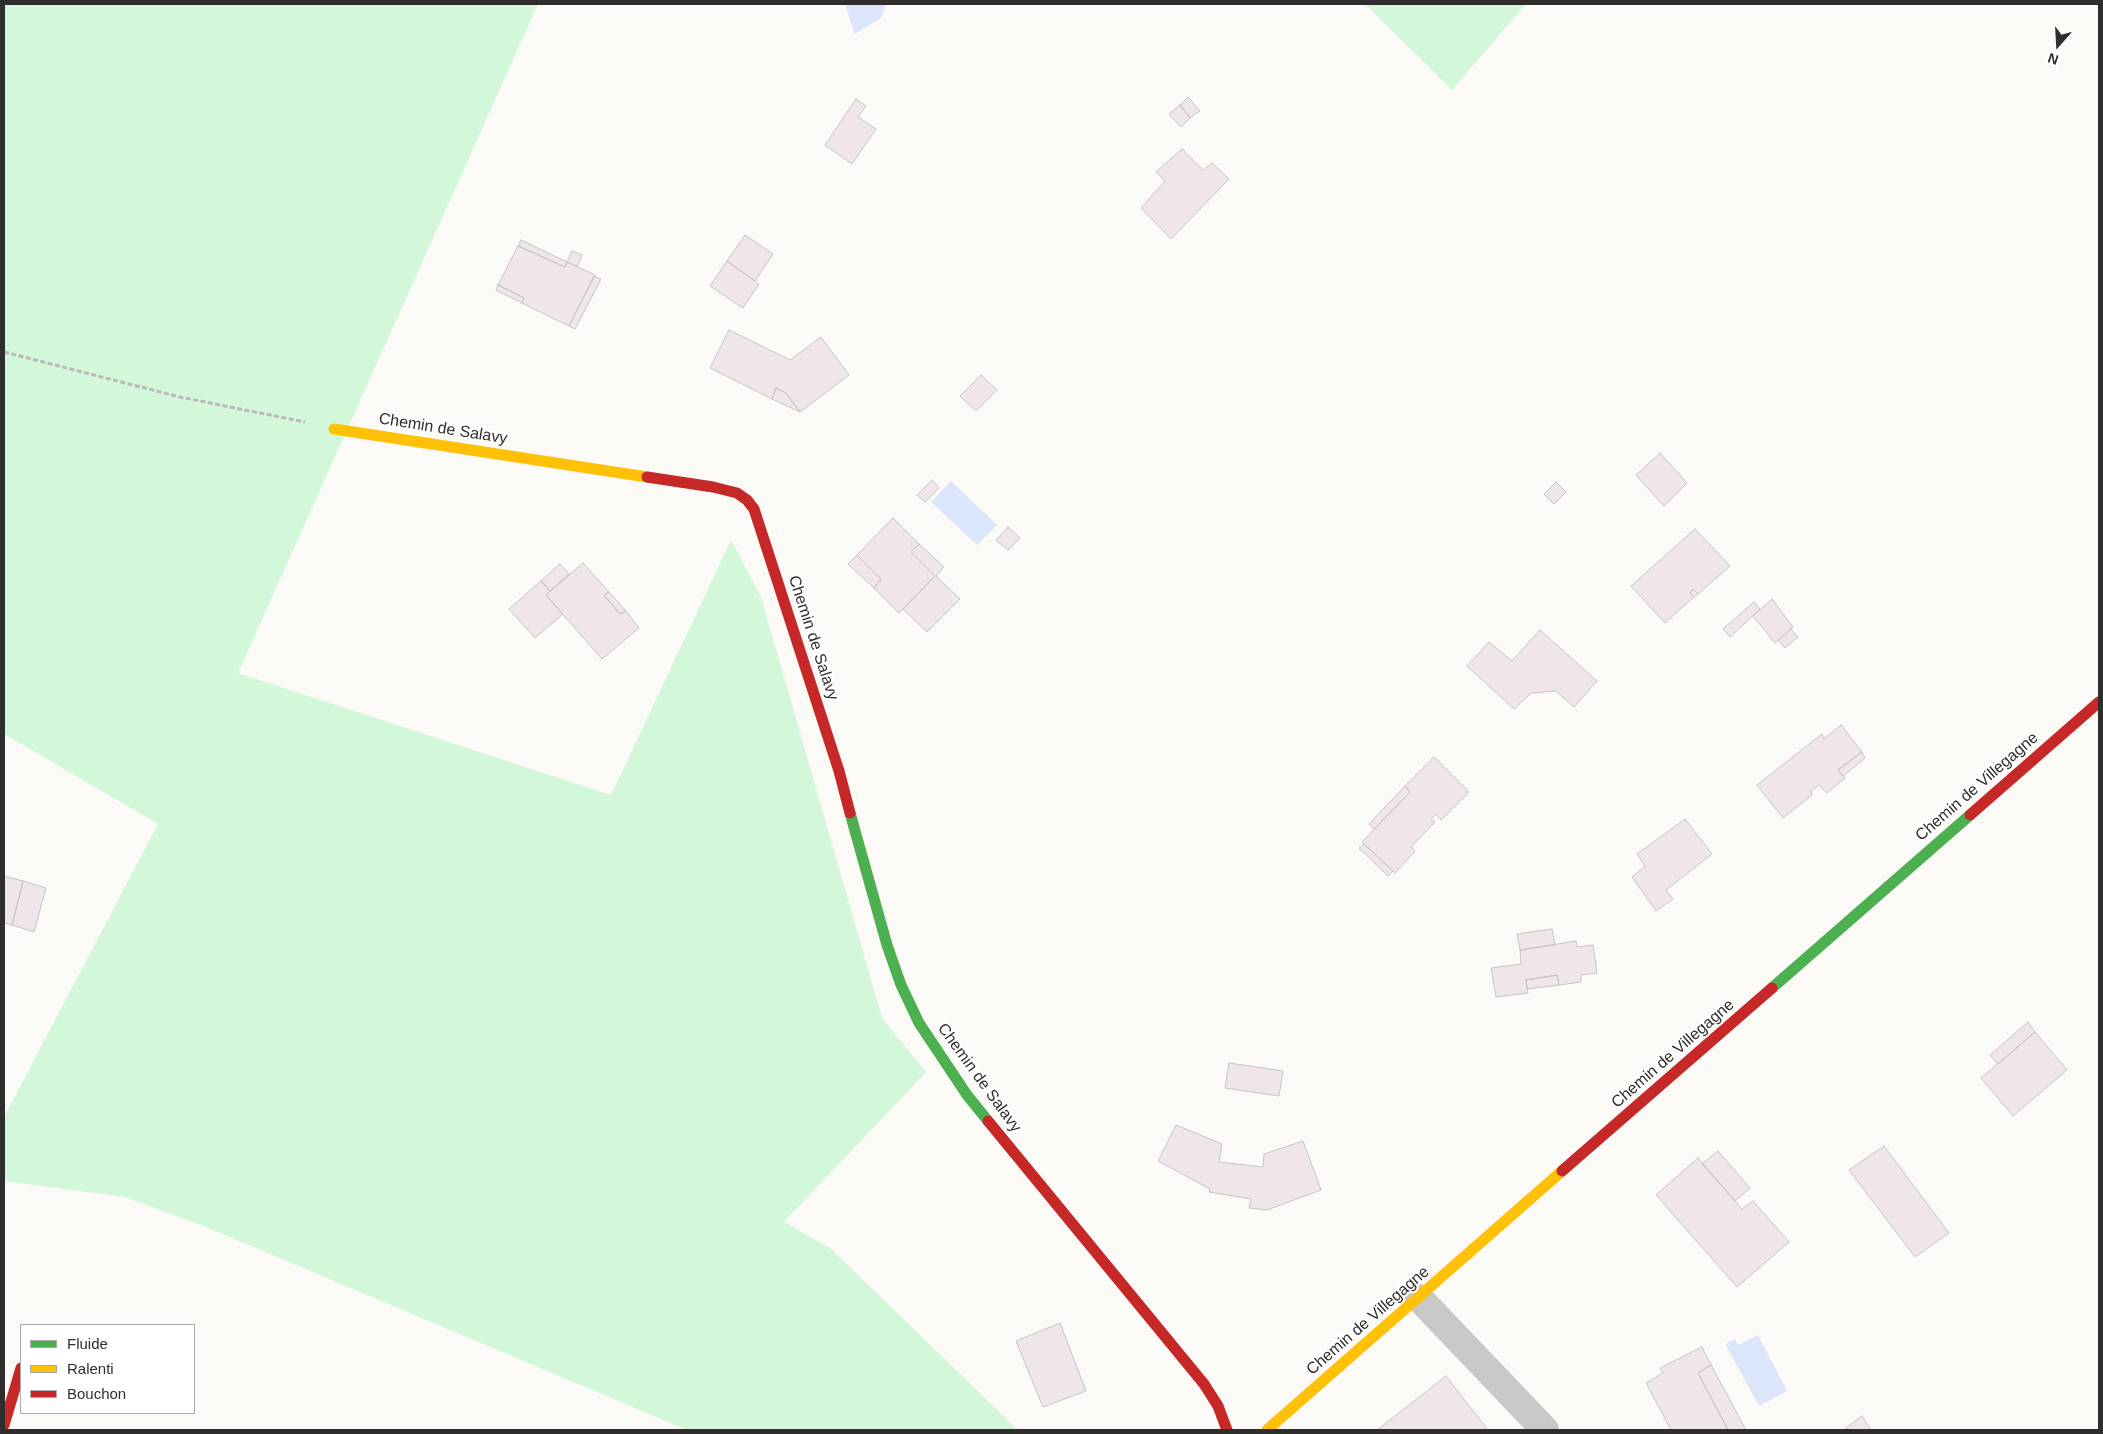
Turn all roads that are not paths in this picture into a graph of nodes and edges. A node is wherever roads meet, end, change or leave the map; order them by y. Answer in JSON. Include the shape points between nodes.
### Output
{"nodes":[{"id":1,"x":334,"y":429,"type":"road end"},
{"id":2,"x":2099,"y":702,"type":"edge"},
{"id":3,"x":1419,"y":1298,"type":"junction"},
{"id":4,"x":20,"y":1371,"type":"edge"},
{"id":5,"x":4,"y":1424,"type":"edge"},
{"id":6,"x":1228,"y":1430,"type":"edge"},
{"id":7,"x":1267,"y":1430,"type":"edge"},
{"id":8,"x":1544,"y":1430,"type":"edge"}],
"edges":[{"from":1,"to":6,"type":"street","name":"Chemin de Salavy","via":[[713,486],[737,493],[747,500],[754,509],[836,762],[890,953],[919,1023],[966,1095],[1204,1384]]},
{"from":2,"to":3,"type":"street","name":"Chemin de Villegagne"},
{"from":3,"to":7,"type":"street","name":"Chemin de Villegagne"},
{"from":3,"to":8,"type":"street"},
{"from":4,"to":5,"type":"street"}]}
